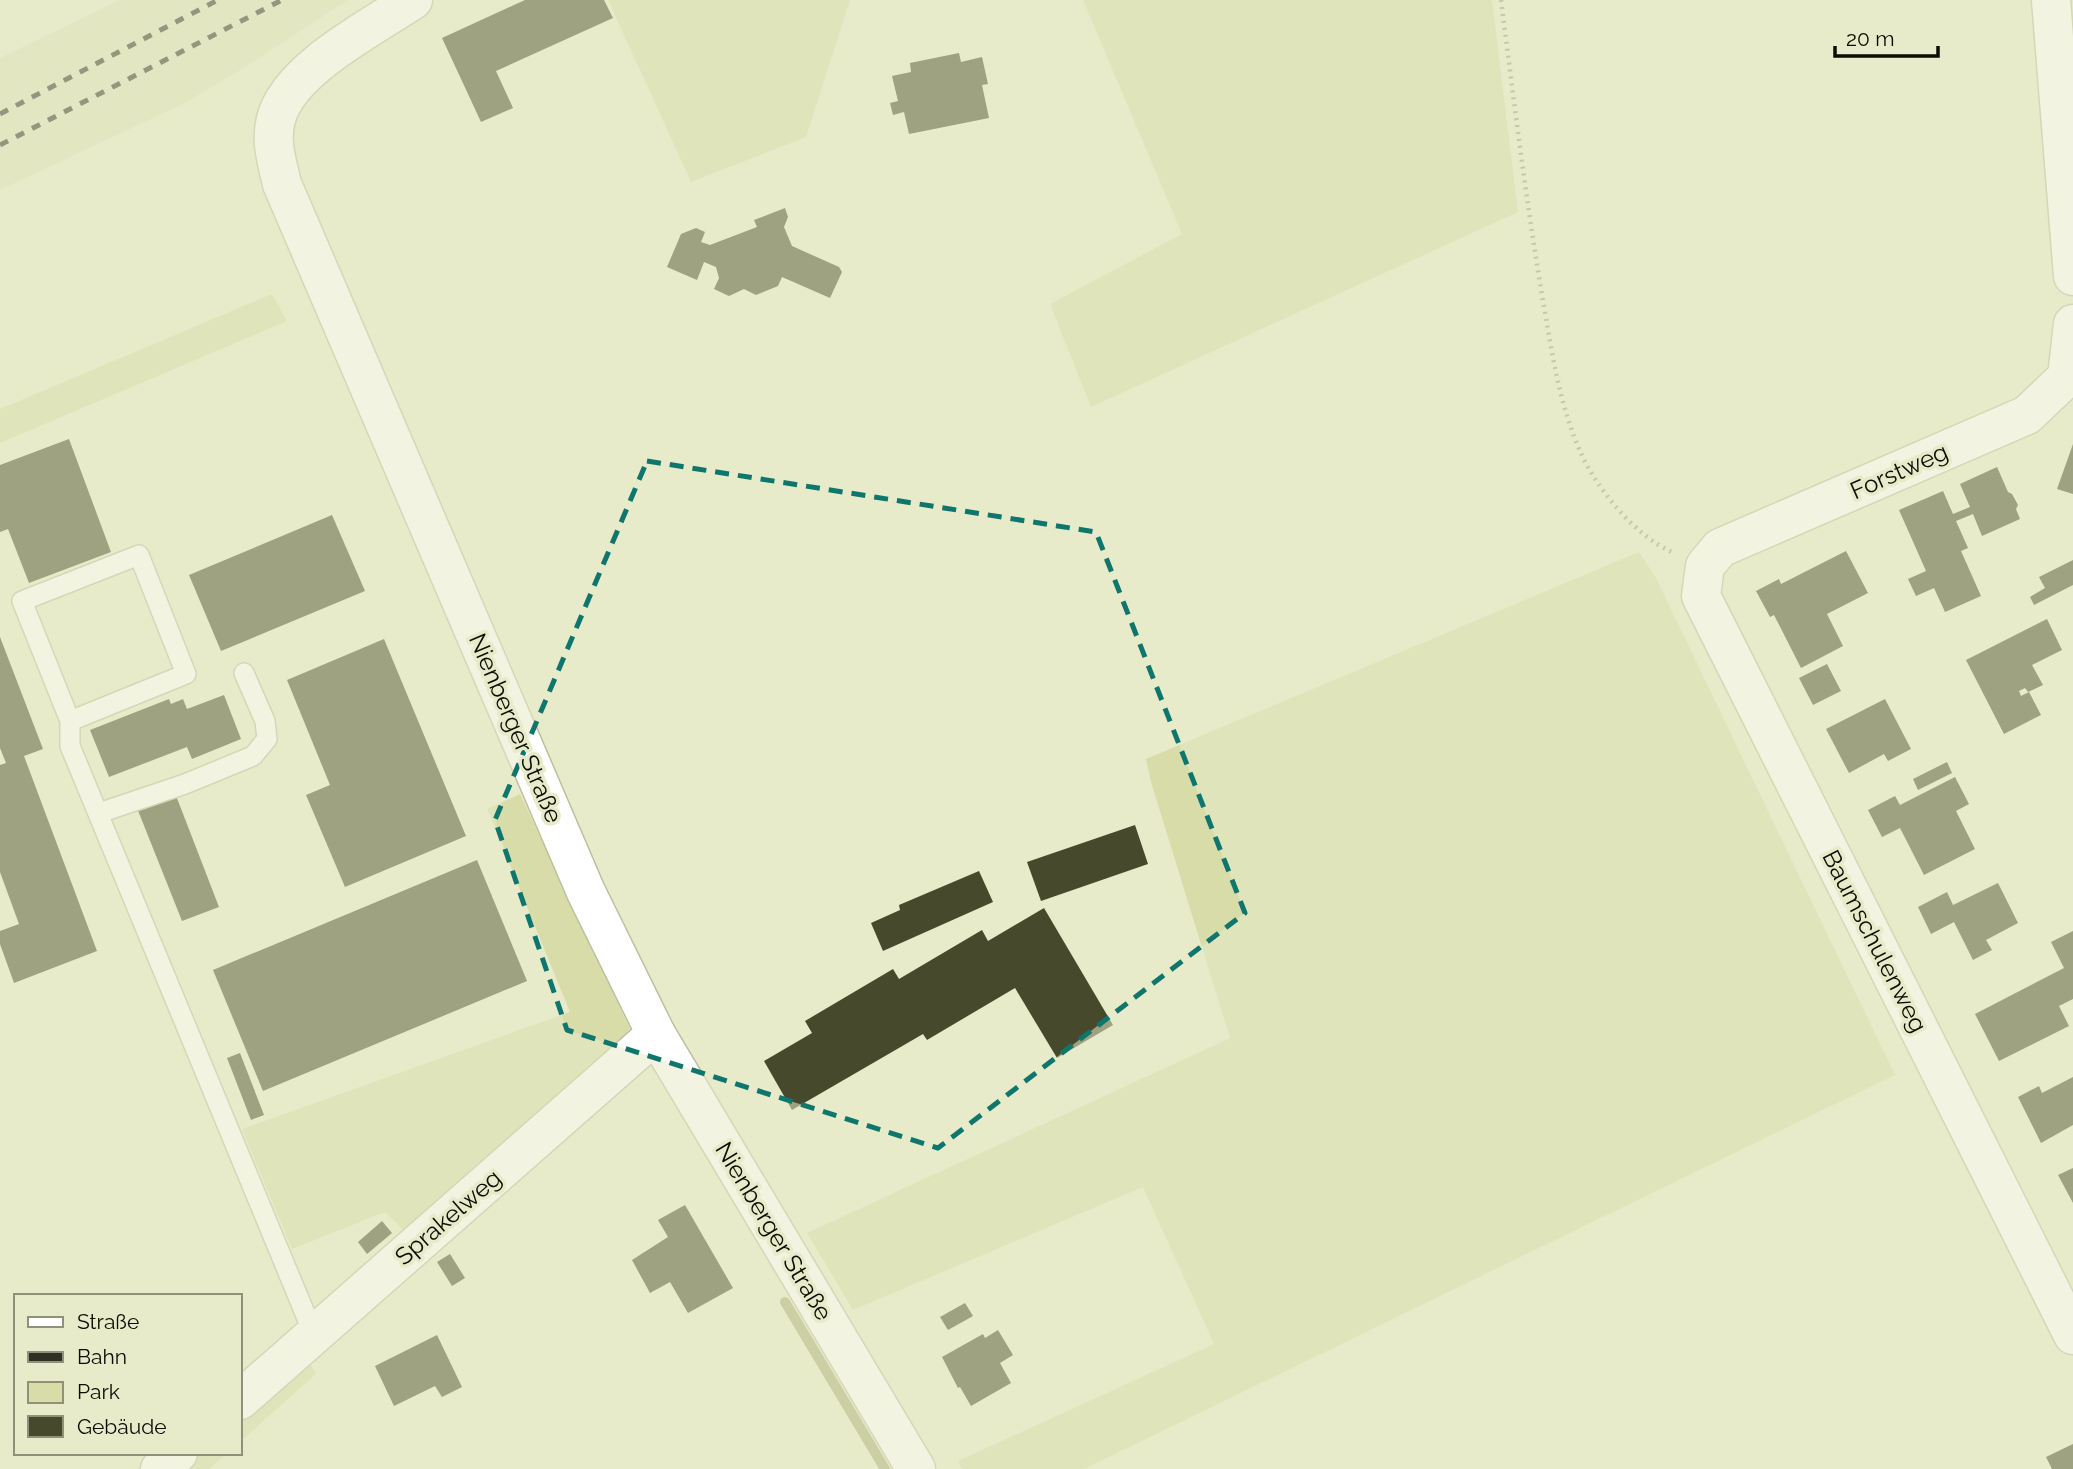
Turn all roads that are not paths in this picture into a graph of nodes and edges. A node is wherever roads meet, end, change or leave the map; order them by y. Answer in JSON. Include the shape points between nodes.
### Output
{"nodes":[{"id":1,"x":413,"y":0,"type":"edge"},
{"id":2,"x":2051,"y":0,"type":"edge"},
{"id":3,"x":2073,"y":276,"type":"edge"},
{"id":4,"x":2073,"y":324,"type":"edge"},
{"id":5,"x":2070,"y":379,"type":"edge"},
{"id":6,"x":1712,"y":557,"type":"joint"},
{"id":7,"x":244,"y":673,"type":"dead end"},
{"id":8,"x":70,"y":721,"type":"junction"},
{"id":9,"x":99,"y":813,"type":"junction"},
{"id":10,"x":656,"y":1034,"type":"junction"},
{"id":11,"x":314,"y":1335,"type":"junction"},
{"id":12,"x":2073,"y":1335,"type":"edge"},
{"id":13,"x":242,"y":1397,"type":"edge"},
{"id":14,"x":176,"y":1455,"type":"edge"},
{"id":15,"x":160,"y":1469,"type":"edge"},
{"id":16,"x":916,"y":1469,"type":"edge"}],
"edges":[{"from":1,"to":10,"type":"street","name":"Nienberger Straße","via":[[300,79],[283,99],[275,121],[274,151],[282,184],[586,892]]},
{"from":2,"to":3,"type":"street"},
{"from":4,"to":5,"type":"street","name":"Forstweg"},
{"from":5,"to":6,"type":"street","name":"Forstweg","via":[[2027,415]]},
{"from":6,"to":12,"type":"street","name":"Baumschulenweg","via":[[1701,596]]},
{"from":7,"to":9,"type":"lane","via":[[265,721],[267,739],[253,756]]},
{"from":8,"to":8,"type":"lane","via":[[186,674],[139,555],[22,601]]},
{"from":8,"to":9,"type":"lane","via":[[70,746]]},
{"from":9,"to":11,"type":"lane"},
{"from":10,"to":11,"type":"street","name":"Sprakelweg"},
{"from":10,"to":16,"type":"street","name":"Nienberger Straße"},
{"from":11,"to":13,"type":"street","name":"Sprakelweg"},
{"from":14,"to":15,"type":"street"}]}
